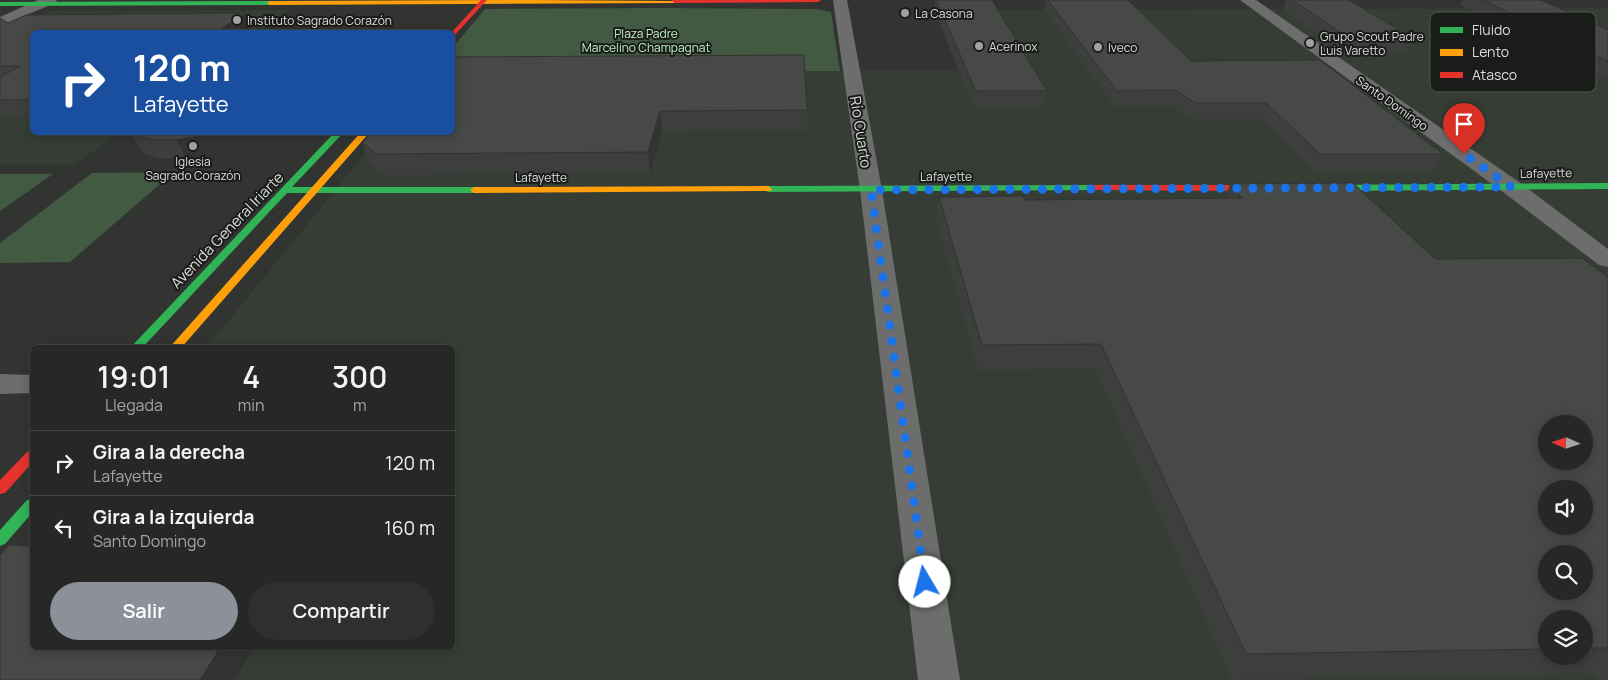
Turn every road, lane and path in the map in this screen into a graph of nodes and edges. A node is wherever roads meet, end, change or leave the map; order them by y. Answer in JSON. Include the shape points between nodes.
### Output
{"nodes":[{"id":1,"x":818,"y":0,"type":"edge"},
{"id":2,"x":840,"y":0,"type":"edge"},
{"id":3,"x":1247,"y":0,"type":"edge"},
{"id":4,"x":404,"y":1,"type":"edge"},
{"id":5,"x":464,"y":1,"type":"edge"},
{"id":6,"x":483,"y":1,"type":"edge"},
{"id":7,"x":44,"y":2,"type":"edge"},
{"id":8,"x":0,"y":4,"type":"edge"},
{"id":9,"x":453,"y":14,"type":"dead end"},
{"id":10,"x":0,"y":22,"type":"edge"},
{"id":11,"x":455,"y":33,"type":"edge"},
{"id":12,"x":337,"y":135,"type":"edge"},
{"id":13,"x":363,"y":135,"type":"edge"},
{"id":14,"x":1608,"y":186,"type":"edge"},
{"id":15,"x":1511,"y":187,"type":"junction"},
{"id":16,"x":1275,"y":188,"type":"edge"},
{"id":17,"x":1304,"y":188,"type":"edge"},
{"id":18,"x":285,"y":190,"type":"junction"},
{"id":19,"x":871,"y":190,"type":"junction"},
{"id":20,"x":313,"y":191,"type":"junction"},
{"id":21,"x":1608,"y":260,"type":"edge"},
{"id":22,"x":138,"y":345,"type":"edge"},
{"id":23,"x":177,"y":345,"type":"edge"},
{"id":24,"x":0,"y":384,"type":"edge"},
{"id":25,"x":30,"y":384,"type":"edge"},
{"id":26,"x":30,"y":457,"type":"edge"},
{"id":27,"x":0,"y":489,"type":"edge"},
{"id":28,"x":30,"y":506,"type":"edge"},
{"id":29,"x":0,"y":540,"type":"edge"},
{"id":30,"x":939,"y":680,"type":"edge"}],
"edges":[{"from":1,"to":6,"type":"main road"},
{"from":2,"to":19,"type":"street","name":"Río Cuarto"},
{"from":3,"to":15,"type":"street","name":"Santo Domingo"},
{"from":4,"to":5,"type":"main road"},
{"from":4,"to":7,"type":"main road"},
{"from":5,"to":6,"type":"main road"},
{"from":5,"to":9,"type":"main road"},
{"from":6,"to":11,"type":"main road"},
{"from":7,"to":8,"type":"main road"},
{"from":7,"to":10,"type":"street"},
{"from":12,"to":18,"type":"main road","name":"Avenida General Iriarte"},
{"from":13,"to":20,"type":"main road"},
{"from":14,"to":15,"type":"main road","name":"Lafayette"},
{"from":15,"to":17,"type":"main road","name":"Lafayette"},
{"from":15,"to":21,"type":"street","name":"Santo Domingo"},
{"from":16,"to":19,"type":"main road","name":"Lafayette"},
{"from":18,"to":20,"type":"main road","name":"Lafayette"},
{"from":18,"to":22,"type":"main road","name":"Avenida General Iriarte"},
{"from":19,"to":20,"type":"main road","name":"Lafayette"},
{"from":19,"to":30,"type":"street","name":"Río Cuarto"},
{"from":20,"to":23,"type":"main road"},
{"from":24,"to":25,"type":"street"},
{"from":26,"to":27,"type":"main road"},
{"from":28,"to":29,"type":"main road"}]}
